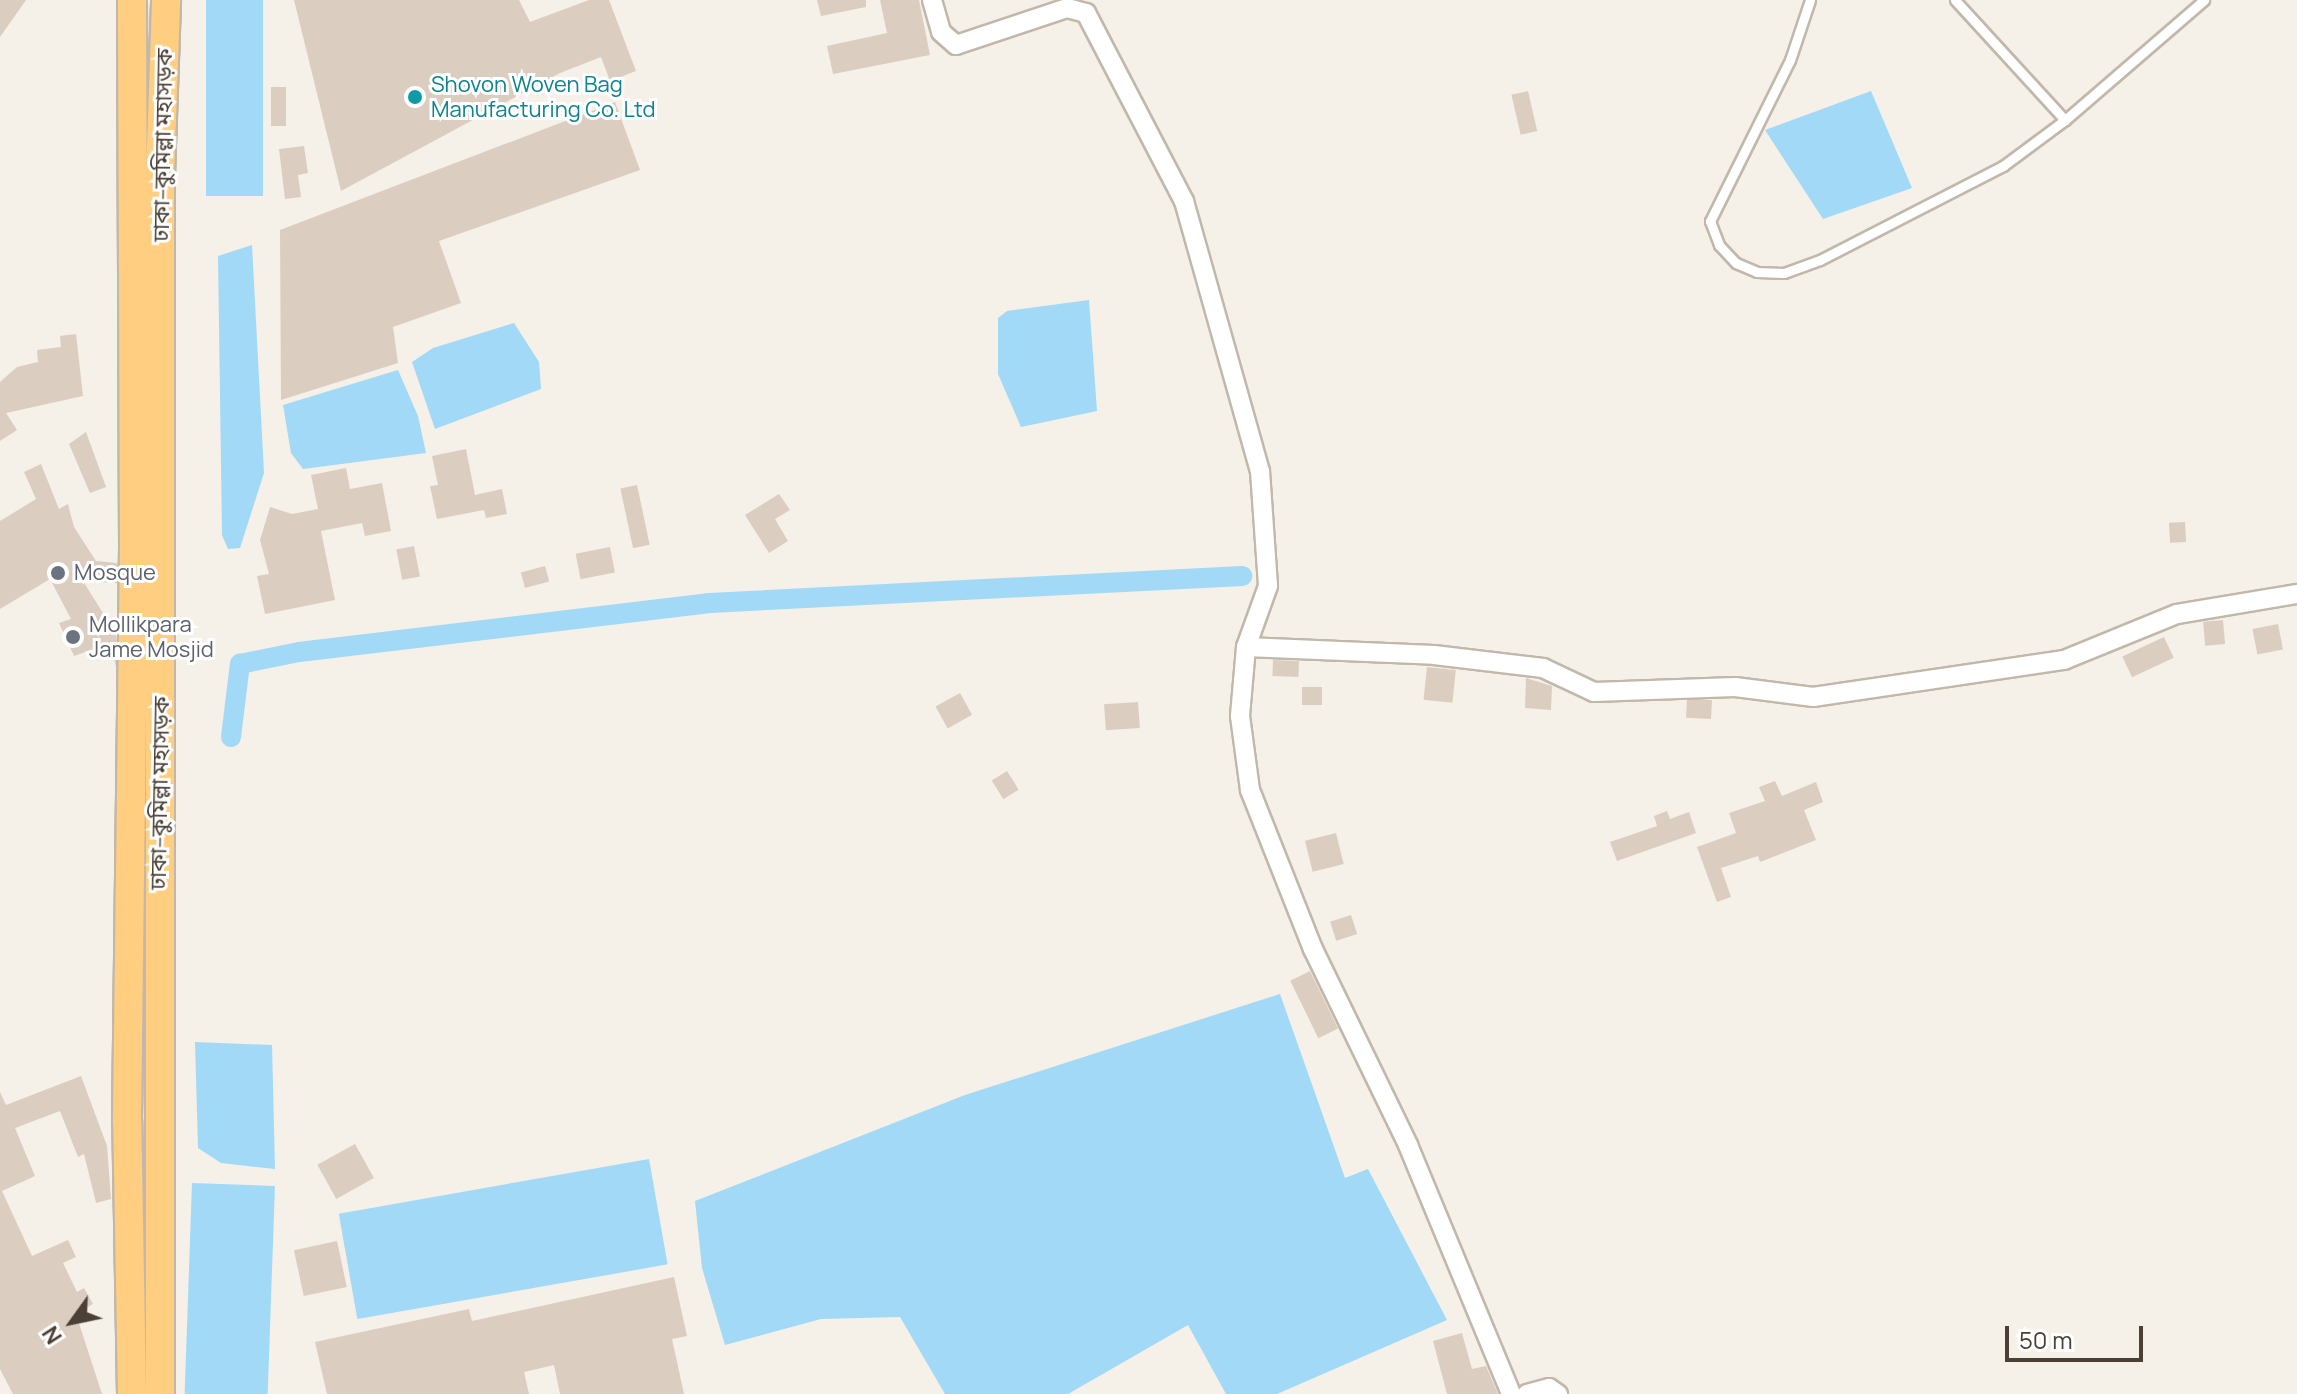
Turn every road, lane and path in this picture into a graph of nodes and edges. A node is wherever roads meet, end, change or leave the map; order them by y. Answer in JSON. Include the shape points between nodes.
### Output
{"nodes":[{"id":1,"x":132,"y":0,"type":"edge"},
{"id":2,"x":166,"y":0,"type":"edge"},
{"id":3,"x":932,"y":0,"type":"edge"},
{"id":4,"x":1810,"y":0,"type":"edge"},
{"id":5,"x":1955,"y":0,"type":"edge"},
{"id":6,"x":2204,"y":0,"type":"edge"},
{"id":7,"x":2065,"y":120,"type":"junction"},
{"id":8,"x":2297,"y":594,"type":"edge"},
{"id":9,"x":1246,"y":647,"type":"junction"},
{"id":10,"x":132,"y":1394,"type":"edge"},
{"id":11,"x":160,"y":1394,"type":"edge"},
{"id":12,"x":1511,"y":1394,"type":"edge"},
{"id":13,"x":1527,"y":1394,"type":"edge"},
{"id":14,"x":1558,"y":1394,"type":"edge"}],
"edges":[{"from":1,"to":10,"type":"highway","name":"ঢাকা–কুমিল্লা মহাসড়ক","via":[[134,546],[127,1121]]},
{"from":2,"to":11,"type":"highway","name":"ঢাকা–কুমিল্লা মহাসড়ক","via":[[160,175]]},
{"from":3,"to":9,"type":"street","via":[[941,32],[956,45],[1067,8],[1086,13],[1184,201],[1260,471],[1268,586]]},
{"from":4,"to":7,"type":"lane","via":[[1790,60],[1710,221],[1719,245],[1736,263],[1757,272],[1784,273],[1820,260],[2003,166]]},
{"from":5,"to":7,"type":"lane"},
{"from":6,"to":7,"type":"lane"},
{"from":8,"to":9,"type":"street","via":[[2177,614],[2064,660],[1813,697],[1735,687],[1594,692],[1543,668],[1434,655]]},
{"from":9,"to":12,"type":"street","via":[[1240,716],[1250,790],[1313,949],[1408,1145]]},
{"from":13,"to":14,"type":"street","via":[[1549,1388]]}]}
